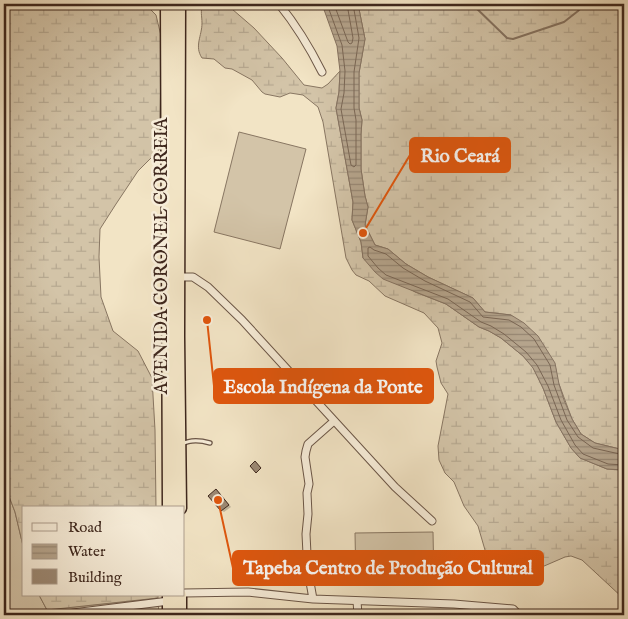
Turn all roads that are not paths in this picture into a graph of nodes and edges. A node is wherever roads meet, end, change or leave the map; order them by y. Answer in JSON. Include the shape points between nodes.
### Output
{"nodes":[{"id":1,"x":168,"y":4,"type":"edge"},
{"id":2,"x":179,"y":4,"type":"edge"},
{"id":3,"x":279,"y":4,"type":"edge"},
{"id":4,"x":322,"y":72,"type":"dead end"},
{"id":5,"x":179,"y":277,"type":"junction"},
{"id":6,"x":334,"y":421,"type":"junction"},
{"id":7,"x":210,"y":443,"type":"dead end"},
{"id":8,"x":179,"y":446,"type":"junction"},
{"id":9,"x":169,"y":506,"type":"edge"},
{"id":10,"x":180,"y":506,"type":"edge"},
{"id":11,"x":432,"y":521,"type":"dead end"},
{"id":12,"x":185,"y":593,"type":"edge"},
{"id":13,"x":173,"y":597,"type":"edge"},
{"id":14,"x":312,"y":599,"type":"junction"},
{"id":15,"x":357,"y":602,"type":"junction"},
{"id":16,"x":57,"y":615,"type":"edge"},
{"id":17,"x":169,"y":615,"type":"edge"},
{"id":18,"x":180,"y":615,"type":"edge"},
{"id":19,"x":358,"y":615,"type":"edge"},
{"id":20,"x":517,"y":615,"type":"edge"}],
"edges":[{"from":1,"to":9,"type":"highway","name":"AVENIDA CORONEL CORREIA"},
{"from":2,"to":5,"type":"highway","name":"AVENIDA CORONEL CORREIA"},
{"from":3,"to":4,"type":"street"},
{"from":5,"to":6,"type":"street","via":[[193,277],[208,288],[242,320]]},
{"from":5,"to":8,"type":"highway","name":"AVENIDA CORONEL CORREIA"},
{"from":6,"to":11,"type":"street","via":[[395,487]]},
{"from":6,"to":14,"type":"street","via":[[308,444],[306,451],[309,484],[306,534]]},
{"from":7,"to":8,"type":"lane","via":[[193,440]]},
{"from":8,"to":10,"type":"highway","name":"AVENIDA CORONEL CORREIA"},
{"from":12,"to":14,"type":"street","via":[[248,592]]},
{"from":13,"to":16,"type":"street"},
{"from":13,"to":17,"type":"highway"},
{"from":13,"to":18,"type":"highway"},
{"from":14,"to":15,"type":"street"},
{"from":15,"to":19,"type":"street"},
{"from":15,"to":20,"type":"street","via":[[454,604],[513,609]]}]}
